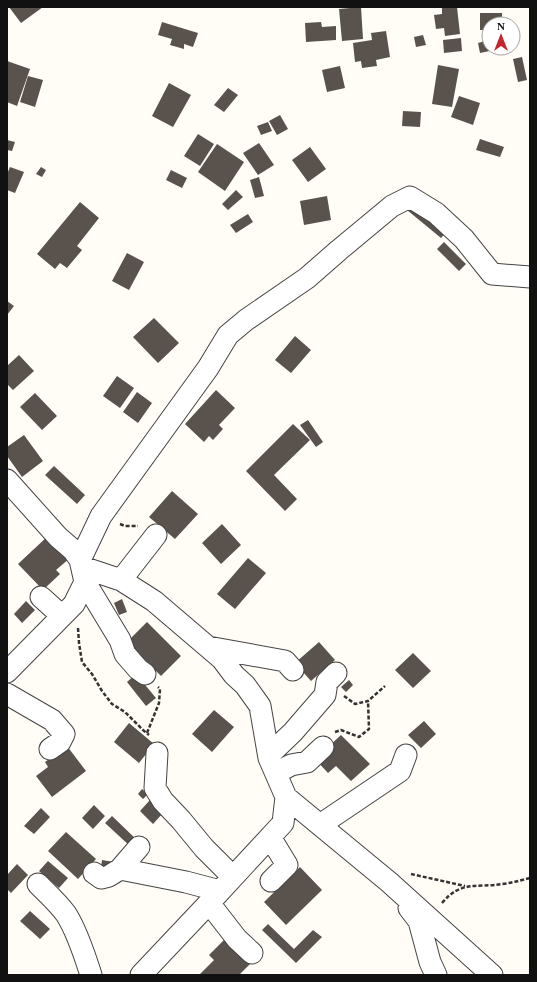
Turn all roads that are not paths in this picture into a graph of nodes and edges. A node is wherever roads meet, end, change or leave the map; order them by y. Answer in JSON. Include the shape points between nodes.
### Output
{"nodes":[{"id":1,"x":530,"y":277,"type":"edge"},
{"id":2,"x":7,"y":480,"type":"edge"},
{"id":3,"x":156,"y":535,"type":"road end"},
{"id":4,"x":82,"y":570,"type":"junction"},
{"id":5,"x":121,"y":580,"type":"junction"},
{"id":6,"x":41,"y":597,"type":"dead end"},
{"id":7,"x":68,"y":610,"type":"junction"},
{"id":8,"x":208,"y":647,"type":"junction"},
{"id":9,"x":293,"y":670,"type":"dead end"},
{"id":10,"x":7,"y":672,"type":"edge"},
{"id":11,"x":336,"y":673,"type":"dead end"},
{"id":12,"x":145,"y":674,"type":"road end"},
{"id":13,"x":7,"y":694,"type":"edge"},
{"id":14,"x":322,"y":747,"type":"road end"},
{"id":15,"x":50,"y":749,"type":"dead end"},
{"id":16,"x":157,"y":752,"type":"road end"},
{"id":17,"x":406,"y":755,"type":"dead end"},
{"id":18,"x":272,"y":764,"type":"junction"},
{"id":19,"x":286,"y":797,"type":"junction"},
{"id":20,"x":320,"y":825,"type":"junction"},
{"id":21,"x":270,"y":837,"type":"junction"},
{"id":22,"x":139,"y":847,"type":"dead end"},
{"id":23,"x":120,"y":869,"type":"junction"},
{"id":24,"x":94,"y":873,"type":"dead end"},
{"id":25,"x":271,"y":881,"type":"dead end"},
{"id":26,"x":389,"y":882,"type":"junction"},
{"id":27,"x":38,"y":884,"type":"dead end"},
{"id":28,"x":221,"y":890,"type":"junction"},
{"id":29,"x":252,"y":953,"type":"dead end"},
{"id":30,"x":92,"y":975,"type":"edge"},
{"id":31,"x":141,"y":975,"type":"edge"},
{"id":32,"x":436,"y":975,"type":"edge"},
{"id":33,"x":492,"y":975,"type":"edge"}],
"edges":[{"from":1,"to":4,"type":"street","via":[[492,274],[458,234],[436,213],[410,197],[392,206],[307,278],[228,335],[208,368],[101,516]]},
{"from":2,"to":4,"type":"street","via":[[73,550]]},
{"from":3,"to":5,"type":"street"},
{"from":4,"to":5,"type":"street"},
{"from":4,"to":7,"type":"street"},
{"from":4,"to":12,"type":"street","via":[[126,654]]},
{"from":5,"to":8,"type":"street","via":[[154,601]]},
{"from":6,"to":7,"type":"street"},
{"from":7,"to":10,"type":"street"},
{"from":8,"to":9,"type":"street","via":[[285,661]]},
{"from":8,"to":18,"type":"street","via":[[222,658],[260,706]]},
{"from":11,"to":18,"type":"street","via":[[327,682],[325,695],[293,732]]},
{"from":13,"to":15,"type":"street","via":[[52,720],[64,734],[60,742]]},
{"from":14,"to":18,"type":"street","via":[[307,762],[291,765]]},
{"from":16,"to":28,"type":"street","via":[[155,788],[163,801],[204,848]]},
{"from":17,"to":20,"type":"street","via":[[400,771]]},
{"from":18,"to":19,"type":"street"},
{"from":19,"to":20,"type":"street"},
{"from":19,"to":21,"type":"street","via":[[283,822]]},
{"from":20,"to":26,"type":"street"},
{"from":21,"to":25,"type":"street","via":[[287,865]]},
{"from":21,"to":28,"type":"street"},
{"from":22,"to":23,"type":"street"},
{"from":23,"to":24,"type":"street","via":[[101,878]]},
{"from":23,"to":28,"type":"street"},
{"from":26,"to":32,"type":"street","via":[[419,921]]},
{"from":26,"to":33,"type":"street"},
{"from":27,"to":30,"type":"street","via":[[66,915]]},
{"from":28,"to":29,"type":"street","via":[[237,939]]},
{"from":28,"to":31,"type":"street"}]}
